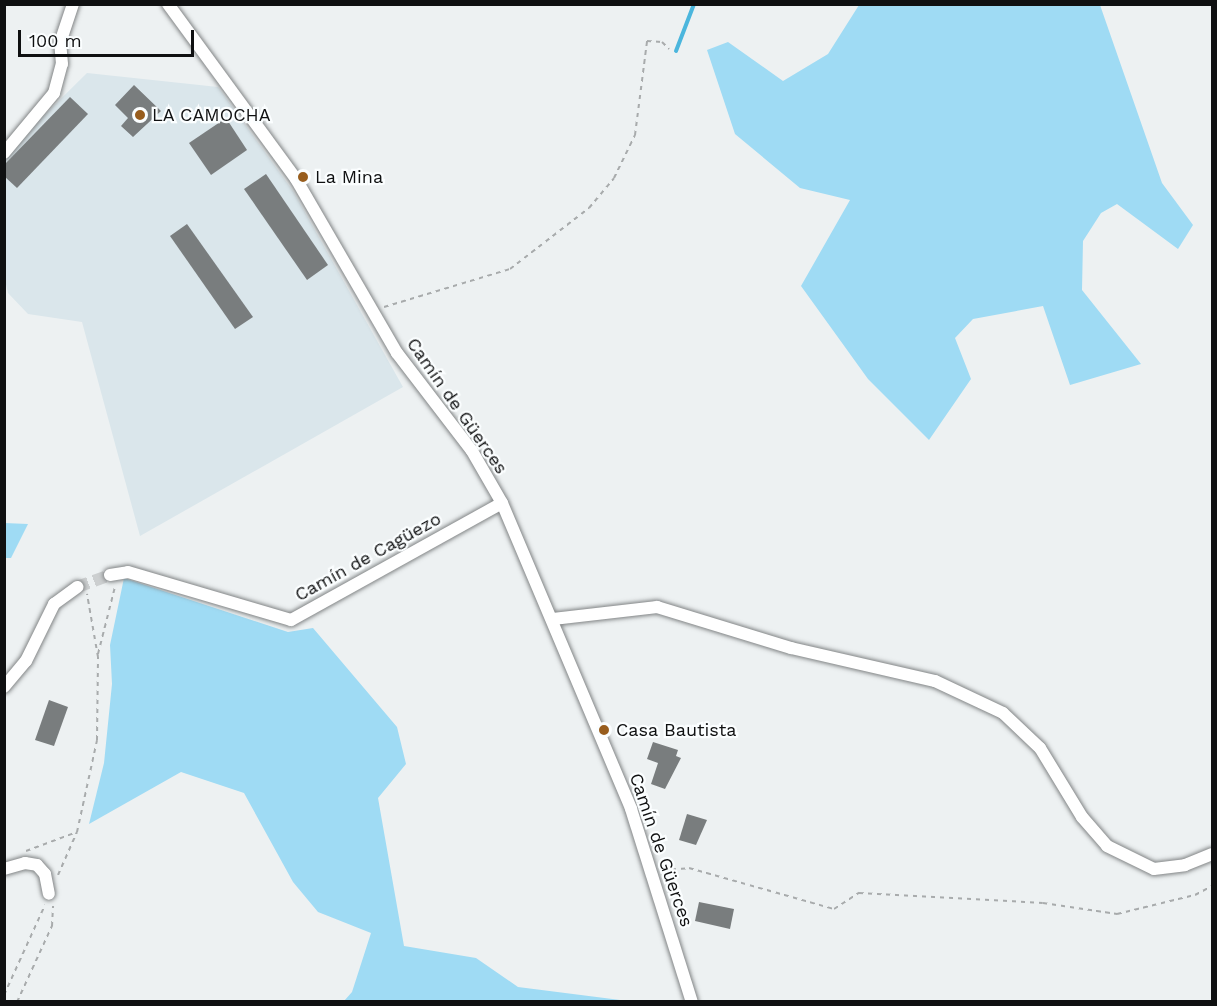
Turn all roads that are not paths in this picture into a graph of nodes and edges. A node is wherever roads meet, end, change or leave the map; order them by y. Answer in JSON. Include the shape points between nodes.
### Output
{"nodes":[{"id":1,"x":73,"y":4,"type":"edge"},
{"id":2,"x":168,"y":4,"type":"edge"},
{"id":3,"x":4,"y":153,"type":"edge"},
{"id":4,"x":502,"y":503,"type":"junction"},
{"id":5,"x":115,"y":574,"type":"tunnel mouth"},
{"id":6,"x":82,"y":591,"type":"tunnel mouth"},
{"id":7,"x":553,"y":619,"type":"junction"},
{"id":8,"x":4,"y":687,"type":"edge"},
{"id":9,"x":1212,"y":854,"type":"edge"},
{"id":10,"x":4,"y":869,"type":"edge"},
{"id":11,"x":49,"y":894,"type":"road end"},
{"id":12,"x":692,"y":1002,"type":"edge"}],
"edges":[{"from":1,"to":3,"type":"street","via":[[60,43],[62,64],[54,93]]},
{"from":2,"to":4,"type":"street","name":"Camín de Güerces","via":[[296,179],[396,352],[472,451]]},
{"from":4,"to":5,"type":"street","name":"Camín de Cagüezo","via":[[291,620]]},
{"from":4,"to":7,"type":"street","name":"Camín de Güerces"},
{"from":6,"to":8,"type":"street","via":[[54,604],[26,661]]},
{"from":7,"to":9,"type":"street","via":[[657,607],[791,648],[935,681],[1003,713],[1033,741],[1064,781],[1093,832],[1107,846],[1154,869],[1185,865]]},
{"from":7,"to":12,"type":"street","name":"Camín de Güerces","via":[[631,809]]},
{"from":10,"to":11,"type":"street","via":[[25,862],[37,865],[45,874]]}]}
